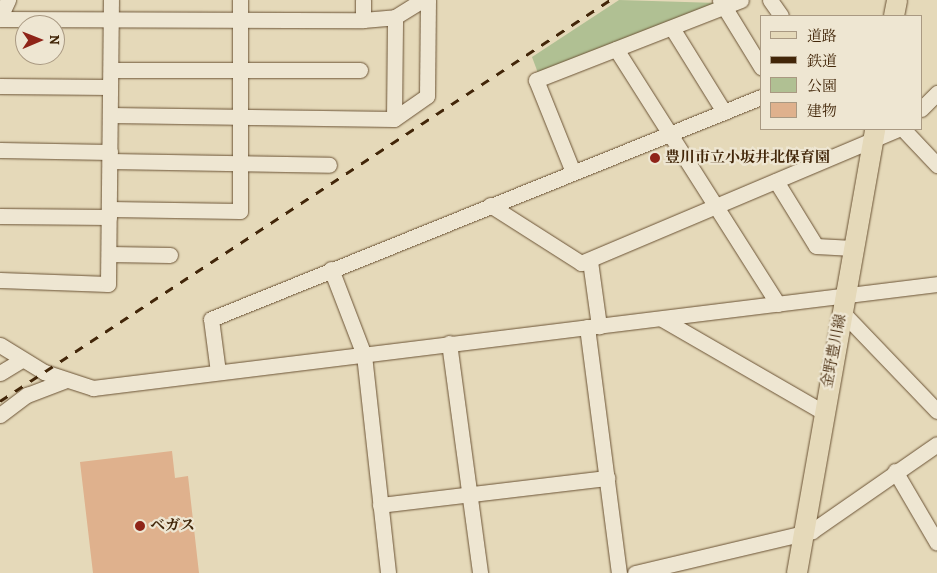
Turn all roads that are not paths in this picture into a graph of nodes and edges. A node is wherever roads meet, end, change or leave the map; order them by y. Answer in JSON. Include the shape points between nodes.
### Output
{"nodes":[{"id":1,"x":8,"y":0,"type":"edge"},
{"id":2,"x":111,"y":0,"type":"edge"},
{"id":3,"x":240,"y":0,"type":"edge"},
{"id":4,"x":363,"y":0,"type":"edge"},
{"id":5,"x":422,"y":0,"type":"edge"},
{"id":6,"x":428,"y":0,"type":"edge"},
{"id":7,"x":741,"y":0,"type":"edge"},
{"id":8,"x":770,"y":0,"type":"edge"},
{"id":9,"x":897,"y":0,"type":"edge"},
{"id":10,"x":722,"y":4,"type":"edge"},
{"id":11,"x":780,"y":15,"type":"edge"},
{"id":12,"x":894,"y":15,"type":"edge"},
{"id":13,"x":395,"y":17,"type":"junction"},
{"id":14,"x":0,"y":18,"type":"edge"},
{"id":15,"x":111,"y":19,"type":"junction"},
{"id":16,"x":240,"y":20,"type":"junction"},
{"id":17,"x":363,"y":20,"type":"junction"},
{"id":18,"x":672,"y":28,"type":"junction"},
{"id":19,"x":616,"y":49,"type":"junction"},
{"id":20,"x":760,"y":65,"type":"edge"},
{"id":21,"x":111,"y":70,"type":"junction"},
{"id":22,"x":240,"y":70,"type":"junction"},
{"id":23,"x":360,"y":70,"type":"dead end"},
{"id":24,"x":0,"y":86,"type":"edge"},
{"id":25,"x":110,"y":87,"type":"junction"},
{"id":26,"x":937,"y":93,"type":"edge"},
{"id":27,"x":760,"y":97,"type":"edge"},
{"id":28,"x":922,"y":108,"type":"edge"},
{"id":29,"x":724,"y":112,"type":"junction"},
{"id":30,"x":110,"y":115,"type":"junction"},
{"id":31,"x":240,"y":117,"type":"junction"},
{"id":32,"x":394,"y":119,"type":"junction"},
{"id":33,"x":894,"y":130,"type":"edge"},
{"id":34,"x":904,"y":130,"type":"edge"},
{"id":35,"x":669,"y":133,"type":"junction"},
{"id":36,"x":874,"y":135,"type":"edge"},
{"id":37,"x":0,"y":150,"type":"edge"},
{"id":38,"x":110,"y":157,"type":"junction"},
{"id":39,"x":240,"y":163,"type":"junction"},
{"id":40,"x":329,"y":165,"type":"dead end"},
{"id":41,"x":937,"y":165,"type":"edge"},
{"id":42,"x":573,"y":172,"type":"junction"},
{"id":43,"x":776,"y":181,"type":"junction"},
{"id":44,"x":490,"y":205,"type":"junction"},
{"id":45,"x":716,"y":207,"type":"junction"},
{"id":46,"x":109,"y":213,"type":"junction"},
{"id":47,"x":0,"y":216,"type":"edge"},
{"id":48,"x":853,"y":248,"type":"junction"},
{"id":49,"x":108,"y":254,"type":"junction"},
{"id":50,"x":170,"y":255,"type":"dead end"},
{"id":51,"x":590,"y":260,"type":"junction"},
{"id":52,"x":331,"y":268,"type":"junction"},
{"id":53,"x":0,"y":280,"type":"edge"},
{"id":54,"x":937,"y":284,"type":"edge"},
{"id":55,"x":778,"y":304,"type":"junction"},
{"id":56,"x":843,"y":304,"type":"junction"},
{"id":57,"x":662,"y":319,"type":"junction"},
{"id":58,"x":593,"y":327,"type":"junction"},
{"id":59,"x":450,"y":343,"type":"junction"},
{"id":60,"x":0,"y":345,"type":"edge"},
{"id":61,"x":364,"y":355,"type":"junction"},
{"id":62,"x":20,"y":361,"type":"junction"},
{"id":63,"x":218,"y":372,"type":"junction"},
{"id":64,"x":0,"y":373,"type":"edge"},
{"id":65,"x":64,"y":381,"type":"junction"},
{"id":66,"x":937,"y":411,"type":"edge"},
{"id":67,"x":823,"y":412,"type":"junction"},
{"id":68,"x":0,"y":415,"type":"edge"},
{"id":69,"x":937,"y":444,"type":"edge"},
{"id":70,"x":894,"y":471,"type":"junction"},
{"id":71,"x":607,"y":478,"type":"junction"},
{"id":72,"x":469,"y":498,"type":"junction"},
{"id":73,"x":380,"y":505,"type":"junction"},
{"id":74,"x":803,"y":534,"type":"junction"},
{"id":75,"x":937,"y":543,"type":"edge"},
{"id":76,"x":388,"y":573,"type":"edge"},
{"id":77,"x":480,"y":573,"type":"edge"},
{"id":78,"x":619,"y":573,"type":"edge"},
{"id":79,"x":635,"y":573,"type":"edge"},
{"id":80,"x":797,"y":573,"type":"edge"}],
"edges":[{"from":1,"to":14,"type":"street"},
{"from":2,"to":15,"type":"street"},
{"from":3,"to":16,"type":"street"},
{"from":4,"to":17,"type":"street"},
{"from":5,"to":13,"type":"street"},
{"from":6,"to":32,"type":"street","via":[[427,96]]},
{"from":7,"to":10,"type":"street"},
{"from":8,"to":11,"type":"street"},
{"from":9,"to":12,"type":"main road"},
{"from":10,"to":18,"type":"street"},
{"from":10,"to":20,"type":"street"},
{"from":13,"to":17,"type":"street"},
{"from":13,"to":32,"type":"street"},
{"from":14,"to":15,"type":"street"},
{"from":15,"to":16,"type":"street"},
{"from":15,"to":21,"type":"street"},
{"from":16,"to":17,"type":"street"},
{"from":16,"to":22,"type":"street"},
{"from":18,"to":19,"type":"street"},
{"from":18,"to":29,"type":"street"},
{"from":19,"to":35,"type":"street"},
{"from":19,"to":42,"type":"street","via":[[536,80]]},
{"from":21,"to":22,"type":"street"},
{"from":21,"to":25,"type":"street"},
{"from":22,"to":23,"type":"street"},
{"from":22,"to":31,"type":"street"},
{"from":24,"to":25,"type":"street"},
{"from":25,"to":30,"type":"street"},
{"from":26,"to":28,"type":"street"},
{"from":27,"to":29,"type":"street"},
{"from":29,"to":35,"type":"street"},
{"from":30,"to":31,"type":"street"},
{"from":30,"to":38,"type":"street"},
{"from":31,"to":32,"type":"street"},
{"from":31,"to":39,"type":"street"},
{"from":33,"to":36,"type":"street"},
{"from":34,"to":41,"type":"street"},
{"from":35,"to":42,"type":"street"},
{"from":35,"to":45,"type":"street"},
{"from":36,"to":43,"type":"street"},
{"from":36,"to":48,"type":"main road","name":"金野豊川線"},
{"from":37,"to":38,"type":"street"},
{"from":38,"to":39,"type":"street"},
{"from":38,"to":46,"type":"street"},
{"from":39,"to":40,"type":"street"},
{"from":39,"to":46,"type":"street","via":[[240,211]]},
{"from":42,"to":44,"type":"street"},
{"from":43,"to":45,"type":"street"},
{"from":43,"to":48,"type":"street","via":[[816,246]]},
{"from":44,"to":51,"type":"street","via":[[581,263]]},
{"from":44,"to":52,"type":"street"},
{"from":45,"to":51,"type":"street"},
{"from":45,"to":55,"type":"street"},
{"from":46,"to":47,"type":"street"},
{"from":46,"to":49,"type":"street"},
{"from":48,"to":56,"type":"main road","name":"金野豊川線"},
{"from":49,"to":50,"type":"street"},
{"from":49,"to":53,"type":"street","via":[[108,284]]},
{"from":51,"to":58,"type":"street"},
{"from":52,"to":61,"type":"street"},
{"from":52,"to":63,"type":"street","via":[[210,319]]},
{"from":54,"to":56,"type":"street"},
{"from":55,"to":56,"type":"street"},
{"from":55,"to":57,"type":"street"},
{"from":56,"to":66,"type":"street"},
{"from":56,"to":67,"type":"main road","name":"金野豊川線"},
{"from":57,"to":58,"type":"street"},
{"from":57,"to":67,"type":"street"},
{"from":58,"to":59,"type":"street"},
{"from":58,"to":71,"type":"street"},
{"from":59,"to":61,"type":"street"},
{"from":59,"to":72,"type":"street"},
{"from":60,"to":62,"type":"street"},
{"from":61,"to":63,"type":"street"},
{"from":61,"to":73,"type":"street"},
{"from":62,"to":64,"type":"street"},
{"from":62,"to":65,"type":"street"},
{"from":63,"to":65,"type":"street","via":[[93,388]]},
{"from":65,"to":68,"type":"street","via":[[27,395]]},
{"from":67,"to":74,"type":"main road","name":"金野豊川線"},
{"from":69,"to":70,"type":"street"},
{"from":70,"to":74,"type":"street"},
{"from":70,"to":75,"type":"street"},
{"from":71,"to":72,"type":"street"},
{"from":71,"to":78,"type":"street"},
{"from":72,"to":73,"type":"street"},
{"from":72,"to":77,"type":"street"},
{"from":73,"to":76,"type":"street"},
{"from":74,"to":79,"type":"street"},
{"from":74,"to":80,"type":"main road","name":"金野豊川線"}]}
